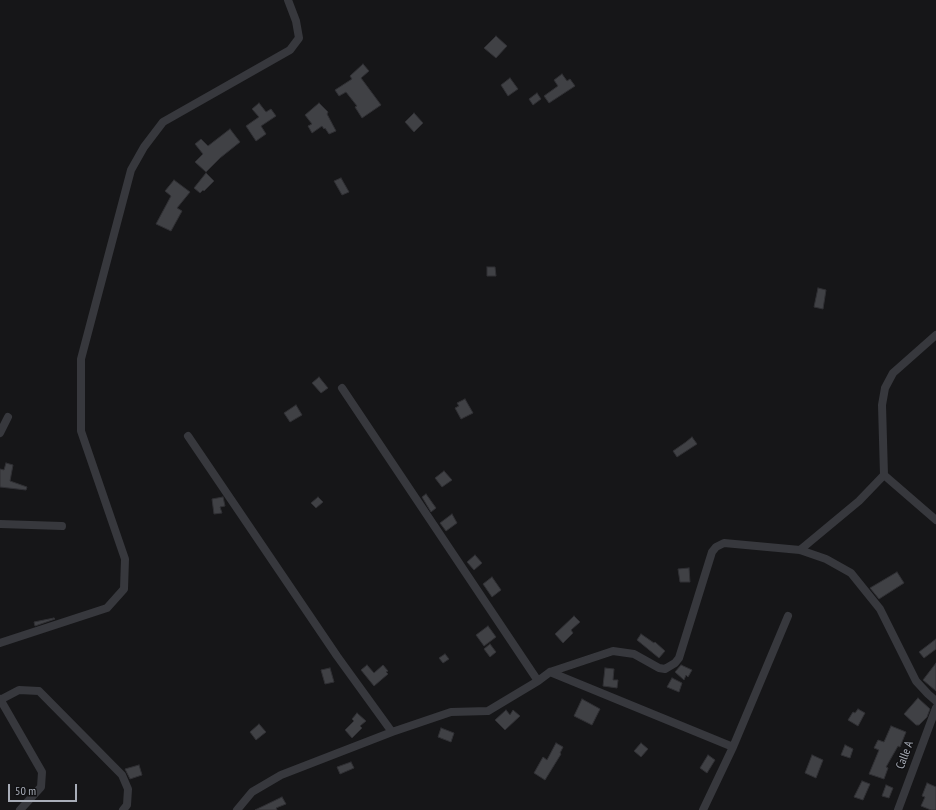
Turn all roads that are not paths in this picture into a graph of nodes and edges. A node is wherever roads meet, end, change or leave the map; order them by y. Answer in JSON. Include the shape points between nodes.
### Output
{"nodes":[{"id":1,"x":288,"y":0,"type":"edge"},
{"id":2,"x":936,"y":335,"type":"edge"},
{"id":3,"x":342,"y":388,"type":"dead end"},
{"id":4,"x":8,"y":417,"type":"dead end"},
{"id":5,"x":0,"y":433,"type":"edge"},
{"id":6,"x":188,"y":436,"type":"dead end"},
{"id":7,"x":884,"y":475,"type":"junction"},
{"id":8,"x":936,"y":520,"type":"edge"},
{"id":9,"x":0,"y":524,"type":"edge"},
{"id":10,"x":62,"y":526,"type":"dead end"},
{"id":11,"x":800,"y":550,"type":"junction"},
{"id":12,"x":788,"y":616,"type":"dead end"},
{"id":13,"x":0,"y":643,"type":"edge"},
{"id":14,"x":550,"y":672,"type":"junction"},
{"id":15,"x":538,"y":681,"type":"junction"},
{"id":16,"x":0,"y":699,"type":"edge"},
{"id":17,"x":936,"y":701,"type":"edge"},
{"id":18,"x":936,"y":708,"type":"edge"},
{"id":19,"x":392,"y":732,"type":"junction"},
{"id":20,"x":733,"y":747,"type":"junction"},
{"id":21,"x":20,"y":810,"type":"edge"},
{"id":22,"x":123,"y":810,"type":"edge"},
{"id":23,"x":237,"y":810,"type":"edge"},
{"id":24,"x":703,"y":810,"type":"edge"},
{"id":25,"x":898,"y":810,"type":"edge"}],
"edges":[{"from":1,"to":13,"type":"street","via":[[299,38],[290,50],[163,122],[144,147],[132,170],[81,359],[81,431],[125,559],[124,589],[108,608]]},
{"from":2,"to":7,"type":"street","via":[[893,373],[884,388]]},
{"from":3,"to":15,"type":"street"},
{"from":4,"to":5,"type":"street"},
{"from":6,"to":19,"type":"street","via":[[337,656]]},
{"from":7,"to":8,"type":"street"},
{"from":7,"to":11,"type":"street","via":[[859,502]]},
{"from":9,"to":10,"type":"street"},
{"from":11,"to":14,"type":"street","via":[[724,543],[716,547],[712,552],[679,658],[665,669],[634,654],[614,650]]},
{"from":11,"to":17,"type":"street","via":[[826,559],[851,572],[880,609],[916,681]]},
{"from":12,"to":20,"type":"street"},
{"from":14,"to":15,"type":"street"},
{"from":14,"to":20,"type":"street"},
{"from":15,"to":19,"type":"street","via":[[488,711],[451,712]]},
{"from":16,"to":21,"type":"street","via":[[42,772],[41,787]]},
{"from":16,"to":22,"type":"street","via":[[19,690],[39,691],[122,775],[128,788],[127,805]]},
{"from":18,"to":25,"type":"street","name":"Calle A"},
{"from":19,"to":23,"type":"street","via":[[281,775],[252,792]]},
{"from":20,"to":24,"type":"street"}]}
